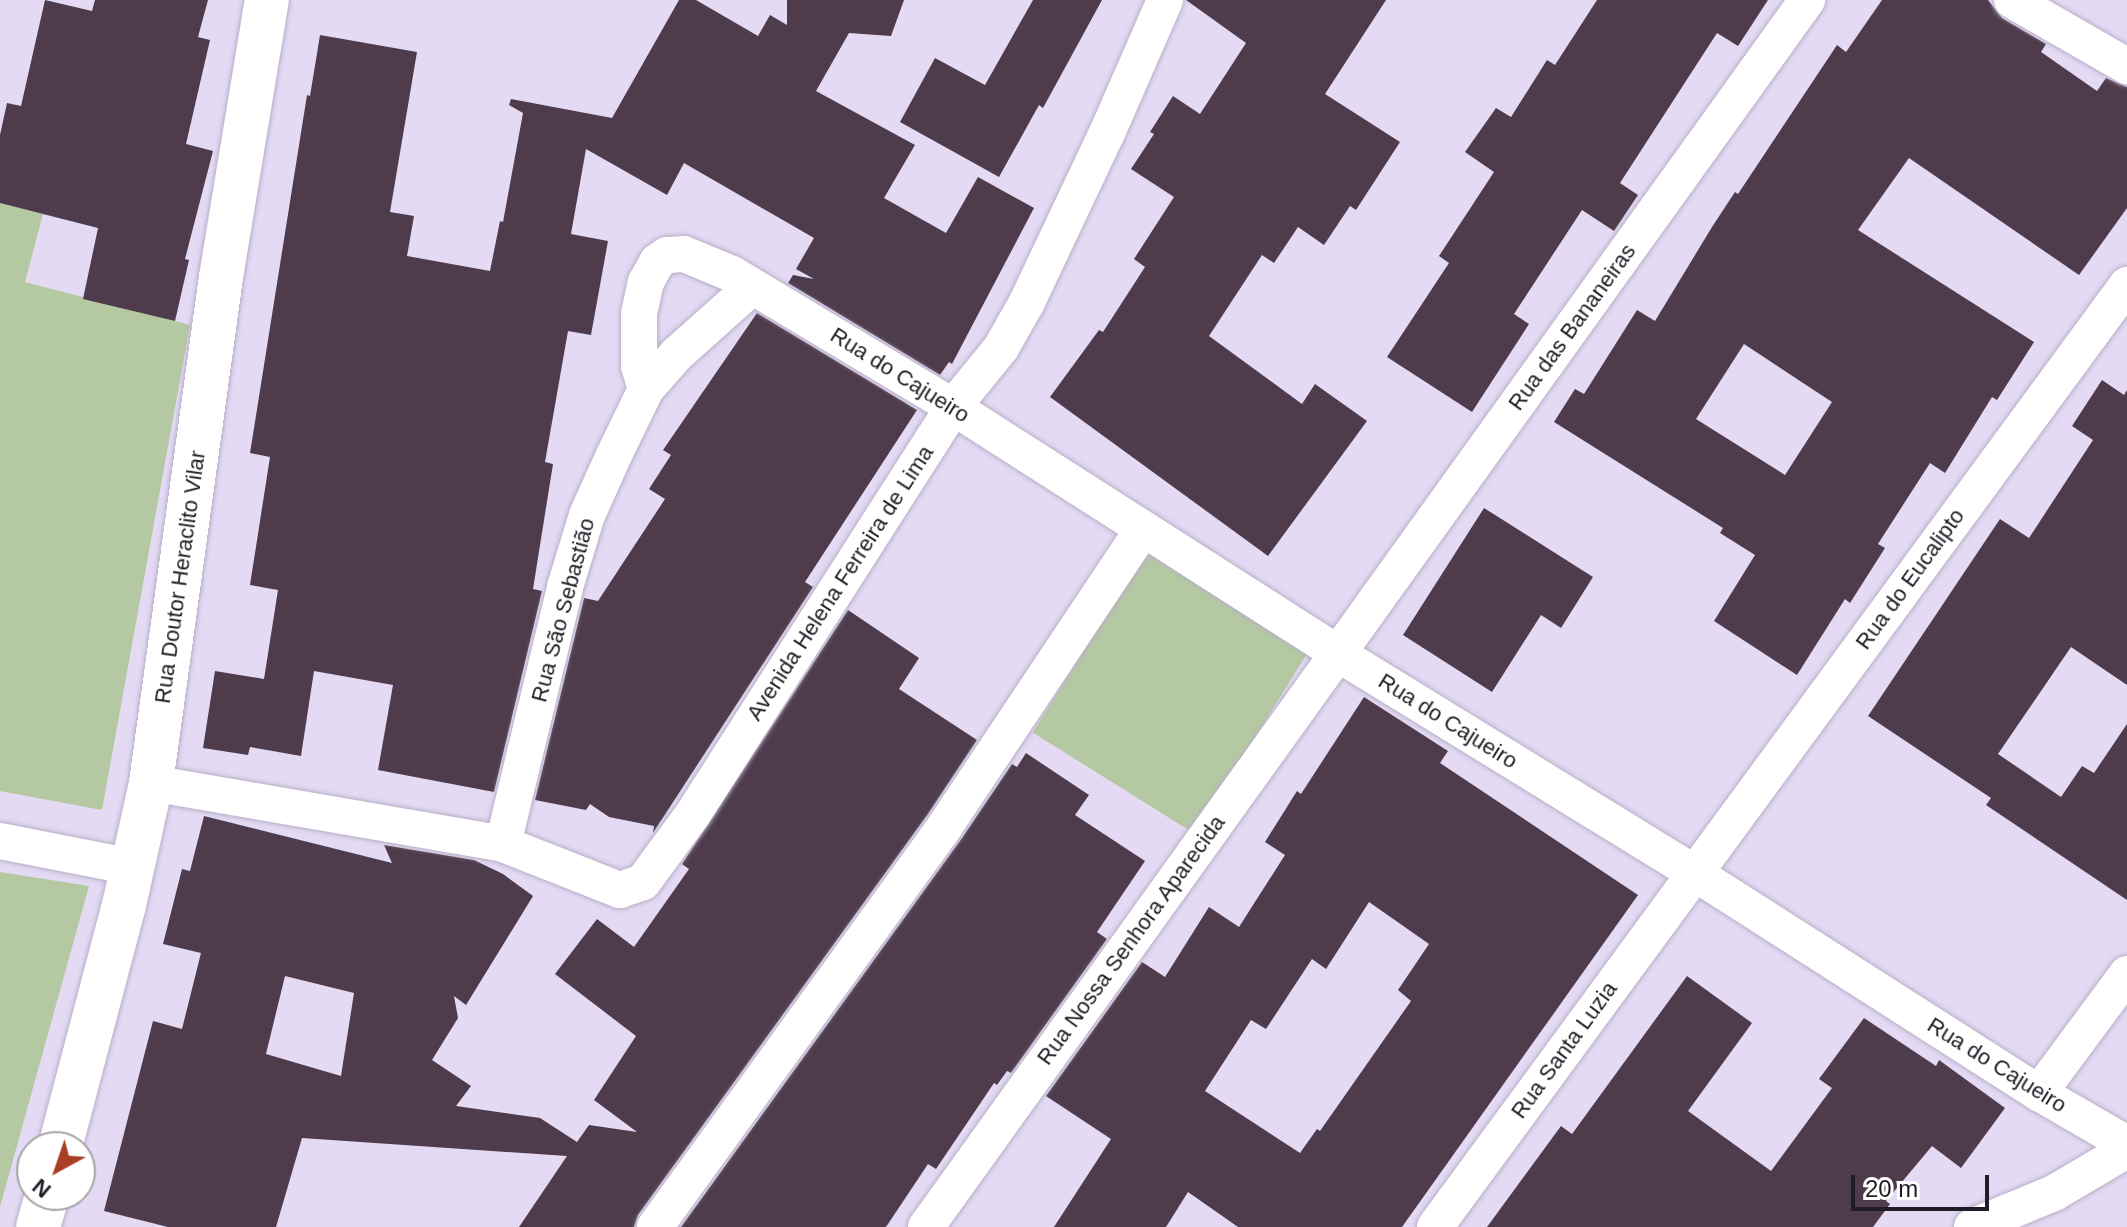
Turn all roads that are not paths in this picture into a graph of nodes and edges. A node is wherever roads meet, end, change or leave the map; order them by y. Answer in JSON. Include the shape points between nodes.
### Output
{"nodes":[{"id":1,"x":267,"y":0,"type":"edge"},
{"id":2,"x":1165,"y":0,"type":"edge"},
{"id":3,"x":1807,"y":0,"type":"edge"},
{"id":4,"x":2012,"y":0,"type":"edge"},
{"id":5,"x":2127,"y":65,"type":"edge"},
{"id":6,"x":2127,"y":285,"type":"edge"},
{"id":7,"x":761,"y":291,"type":"junction"},
{"id":8,"x":646,"y":389,"type":"junction"},
{"id":9,"x":953,"y":407,"type":"junction"},
{"id":10,"x":1143,"y":529,"type":"junction"},
{"id":11,"x":1337,"y":653,"type":"junction"},
{"id":12,"x":151,"y":783,"type":"junction"},
{"id":13,"x":0,"y":841,"type":"edge"},
{"id":14,"x":503,"y":844,"type":"junction"},
{"id":15,"x":132,"y":867,"type":"junction"},
{"id":16,"x":1693,"y":872,"type":"junction"},
{"id":17,"x":2127,"y":974,"type":"edge"},
{"id":18,"x":2039,"y":1093,"type":"junction"},
{"id":19,"x":64,"y":1131,"type":"edge"},
{"id":20,"x":2127,"y":1144,"type":"edge"},
{"id":21,"x":2127,"y":1150,"type":"edge"},
{"id":22,"x":655,"y":1227,"type":"edge"},
{"id":23,"x":926,"y":1227,"type":"edge"},
{"id":24,"x":1435,"y":1227,"type":"edge"},
{"id":25,"x":1972,"y":1227,"type":"edge"}],
"edges":[{"from":1,"to":12,"type":"street","name":"Rua Doutor Heraclito Vilar","via":[[221,277]]},
{"from":2,"to":9,"type":"street","name":"Avenida Helena Ferreira de Lima","via":[[1027,302],[986,372]]},
{"from":3,"to":11,"type":"street","name":"Rua das Bananeiras"},
{"from":4,"to":5,"type":"street"},
{"from":6,"to":16,"type":"street","name":"Rua do Eucalipto"},
{"from":7,"to":8,"type":"street","name":"Rua São Sebastião","via":[[677,354]]},
{"from":7,"to":8,"type":"street","via":[[684,254],[657,262],[639,314],[639,366]]},
{"from":7,"to":9,"type":"street","name":"Rua do Cajueiro"},
{"from":8,"to":14,"type":"street","name":"Rua São Sebastião","via":[[587,515]]},
{"from":9,"to":10,"type":"street","name":"Rua do Cajueiro"},
{"from":9,"to":14,"type":"street","name":"Avenida Helena Ferreira de Lima","via":[[648,877],[620,890]]},
{"from":10,"to":11,"type":"street","name":"Rua do Cajueiro"},
{"from":10,"to":22,"type":"street","via":[[945,826]]},
{"from":11,"to":16,"type":"street","name":"Rua do Cajueiro"},
{"from":11,"to":23,"type":"street","name":"Rua Nossa Senhora Aparecida"},
{"from":12,"to":14,"type":"street"},
{"from":12,"to":15,"type":"street","name":"Rua Doutor Heraclito Vilar"},
{"from":13,"to":15,"type":"street"},
{"from":15,"to":19,"type":"street","name":"Rua Doutor Heraclito Vilar"},
{"from":16,"to":18,"type":"street","name":"Rua do Cajueiro"},
{"from":16,"to":24,"type":"street","name":"Rua Santa Luzia"},
{"from":17,"to":18,"type":"street"},
{"from":18,"to":20,"type":"street","name":"Rua do Cajueiro"},
{"from":21,"to":25,"type":"street","via":[[2054,1193]]}]}
